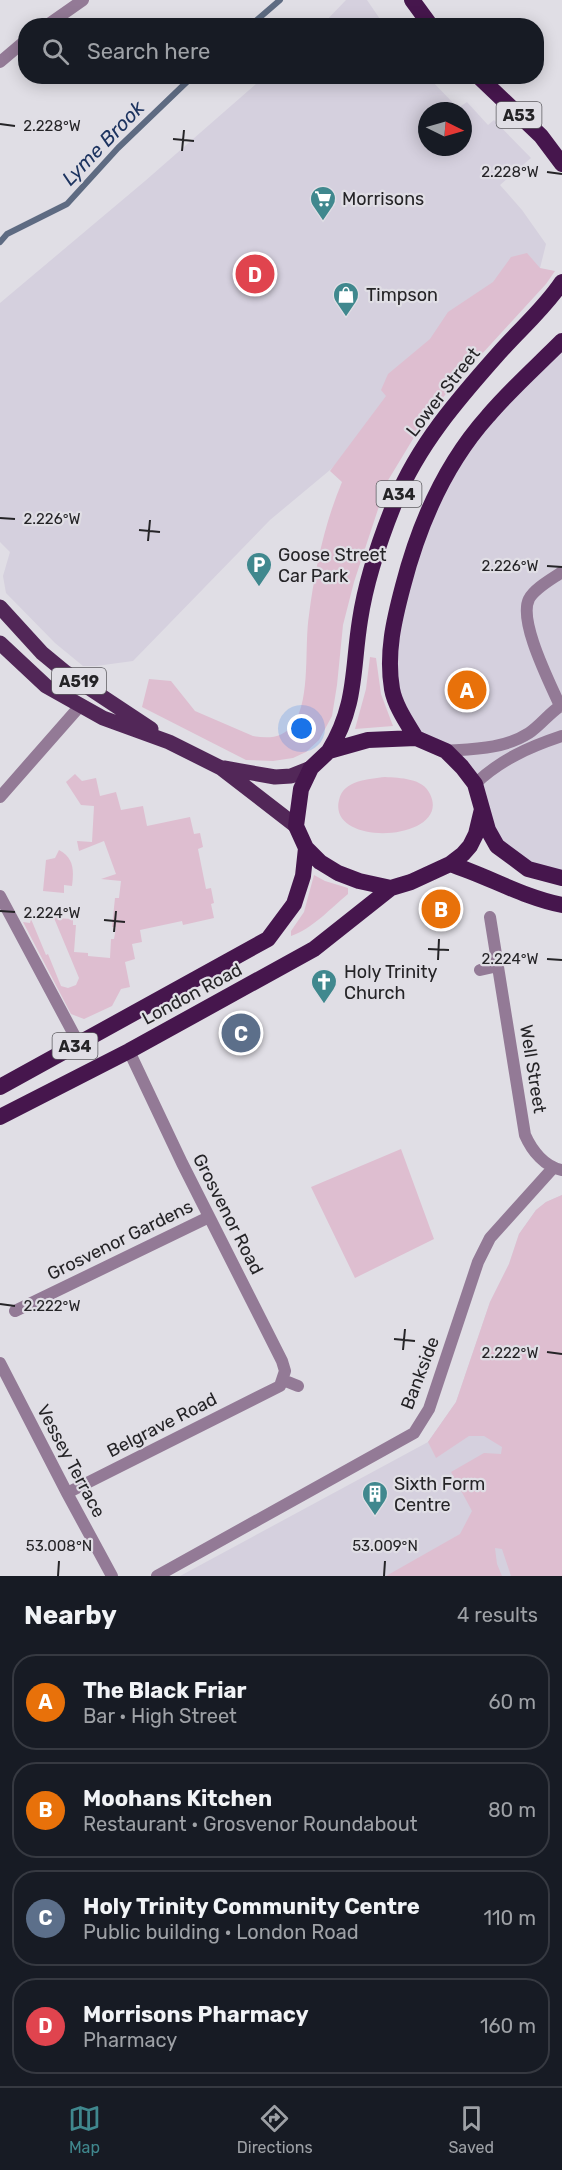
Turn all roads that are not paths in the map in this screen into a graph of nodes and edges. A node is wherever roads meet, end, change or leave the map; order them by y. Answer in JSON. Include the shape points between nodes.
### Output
{"nodes":[{"id":1,"x":412,"y":0,"type":"edge"},
{"id":2,"x":77,"y":2,"type":"edge"},
{"id":3,"x":56,"y":18,"type":"edge"},
{"id":4,"x":424,"y":18,"type":"edge"},
{"id":5,"x":18,"y":47,"type":"edge"},
{"id":6,"x":0,"y":62,"type":"edge"},
{"id":7,"x":486,"y":84,"type":"edge"},
{"id":8,"x":560,"y":159,"type":"edge"},
{"id":9,"x":562,"y":282,"type":"edge"},
{"id":10,"x":562,"y":341,"type":"edge"},
{"id":11,"x":562,"y":572,"type":"edge"},
{"id":12,"x":0,"y":607,"type":"edge"},
{"id":13,"x":0,"y":643,"type":"edge"},
{"id":14,"x":80,"y":706,"type":"junction"},
{"id":15,"x":561,"y":706,"type":"edge"},
{"id":16,"x":562,"y":736,"type":"edge"},
{"id":17,"x":416,"y":738,"type":"junction"},
{"id":18,"x":169,"y":742,"type":"junction"},
{"id":19,"x":329,"y":751,"type":"junction"},
{"id":20,"x":446,"y":751,"type":"junction"},
{"id":21,"x":221,"y":768,"type":"junction"},
{"id":22,"x":311,"y":768,"type":"junction"},
{"id":23,"x":475,"y":784,"type":"junction"},
{"id":24,"x":0,"y":797,"type":"edge"},
{"id":25,"x":482,"y":809,"type":"junction"},
{"id":26,"x":296,"y":826,"type":"junction"},
{"id":27,"x":306,"y":848,"type":"junction"},
{"id":28,"x":450,"y":864,"type":"junction"},
{"id":29,"x":562,"y":870,"type":"edge"},
{"id":30,"x":545,"y":875,"type":"junction"},
{"id":31,"x":562,"y":878,"type":"edge"},
{"id":32,"x":392,"y":888,"type":"junction"},
{"id":33,"x":0,"y":896,"type":"edge"},
{"id":34,"x":562,"y":905,"type":"edge"},
{"id":35,"x":490,"y":917,"type":"dead end"},
{"id":36,"x":498,"y":966,"type":"junction"},
{"id":37,"x":480,"y":970,"type":"dead end"},
{"id":38,"x":79,"y":1044,"type":"junction"},
{"id":39,"x":129,"y":1051,"type":"junction"},
{"id":40,"x":0,"y":1087,"type":"edge"},
{"id":41,"x":0,"y":1117,"type":"edge"},
{"id":42,"x":558,"y":1169,"type":"edge"},
{"id":43,"x":209,"y":1217,"type":"junction"},
{"id":44,"x":15,"y":1311,"type":"dead end"},
{"id":45,"x":0,"y":1362,"type":"edge"},
{"id":46,"x":278,"y":1384,"type":"junction"},
{"id":47,"x":298,"y":1386,"type":"dead end"},
{"id":48,"x":67,"y":1493,"type":"junction"},
{"id":49,"x":112,"y":1576,"type":"edge"},
{"id":50,"x":157,"y":1576,"type":"edge"}],
"edges":[{"from":1,"to":4,"type":"highway"},
{"from":2,"to":3,"type":"street"},
{"from":5,"to":6,"type":"street"},
{"from":7,"to":8,"type":"highway","number":"A53"},
{"from":9,"to":19,"type":"highway","name":"Lower Street","number":"A34","via":[[448,412],[417,457],[371,569],[360,618],[350,704],[342,731]]},
{"from":10,"to":17,"type":"highway","number":"A34","via":[[487,417],[456,458],[427,511],[392,628],[390,656],[392,691]]},
{"from":11,"to":15,"type":"street","via":[[530,596],[526,614],[528,629]]},
{"from":12,"to":18,"type":"main road","number":"A519","via":[[65,672]]},
{"from":13,"to":14,"type":"main road","number":"A519","via":[[46,686]]},
{"from":14,"to":18,"type":"main road","number":"A519"},
{"from":14,"to":24,"type":"street"},
{"from":15,"to":20,"type":"street","via":[[514,742]]},
{"from":16,"to":23,"type":"street","via":[[529,747],[496,765]]},
{"from":17,"to":19,"type":"highway","number":"A34","via":[[368,740]]},
{"from":17,"to":20,"type":"highway","number":"A34"},
{"from":18,"to":21,"type":"main road","number":"A519"},
{"from":19,"to":22,"type":"highway","number":"A34"},
{"from":20,"to":23,"type":"highway","number":"A34"},
{"from":21,"to":22,"type":"main road","number":"A519","via":[[275,777]]},
{"from":21,"to":26,"type":"main road","number":"A519"},
{"from":22,"to":26,"type":"highway","number":"A34","via":[[301,789]]},
{"from":23,"to":25,"type":"highway","number":"A34"},
{"from":25,"to":28,"type":"highway","number":"A34","via":[[470,846]]},
{"from":25,"to":30,"type":"highway","via":[[496,846],[528,869]]},
{"from":26,"to":27,"type":"highway"},
{"from":27,"to":32,"type":"highway","via":[[338,873]]},
{"from":27,"to":38,"type":"highway","name":"London Road","number":"A34","via":[[294,904],[268,939]]},
{"from":28,"to":32,"type":"highway","number":"A34"},
{"from":28,"to":34,"type":"highway","via":[[498,885]]},
{"from":29,"to":30,"type":"street"},
{"from":30,"to":31,"type":"highway"},
{"from":32,"to":39,"type":"highway","name":"London Road","number":"A34","via":[[314,949]]},
{"from":33,"to":38,"type":"street"},
{"from":35,"to":36,"type":"street","name":"Well Street"},
{"from":36,"to":37,"type":"street"},
{"from":36,"to":42,"type":"street","name":"Well Street","via":[[525,1135],[529,1145]]},
{"from":38,"to":40,"type":"highway","name":"London Road","number":"A34"},
{"from":39,"to":41,"type":"highway","name":"London Road","number":"A34"},
{"from":39,"to":43,"type":"street","name":"Grosvenor Road"},
{"from":42,"to":50,"type":"street","name":"Bankside","via":[[490,1238],[478,1262],[429,1409],[414,1433]]},
{"from":43,"to":44,"type":"street","name":"Grosvenor Gardens"},
{"from":43,"to":46,"type":"street","name":"Grosvenor Road","via":[[282,1361],[285,1371]]},
{"from":45,"to":48,"type":"street","name":"Vessey Terrace"},
{"from":46,"to":47,"type":"street"},
{"from":46,"to":48,"type":"street","name":"Belgrave Road"},
{"from":48,"to":49,"type":"street","name":"Vessey Terrace"}]}
